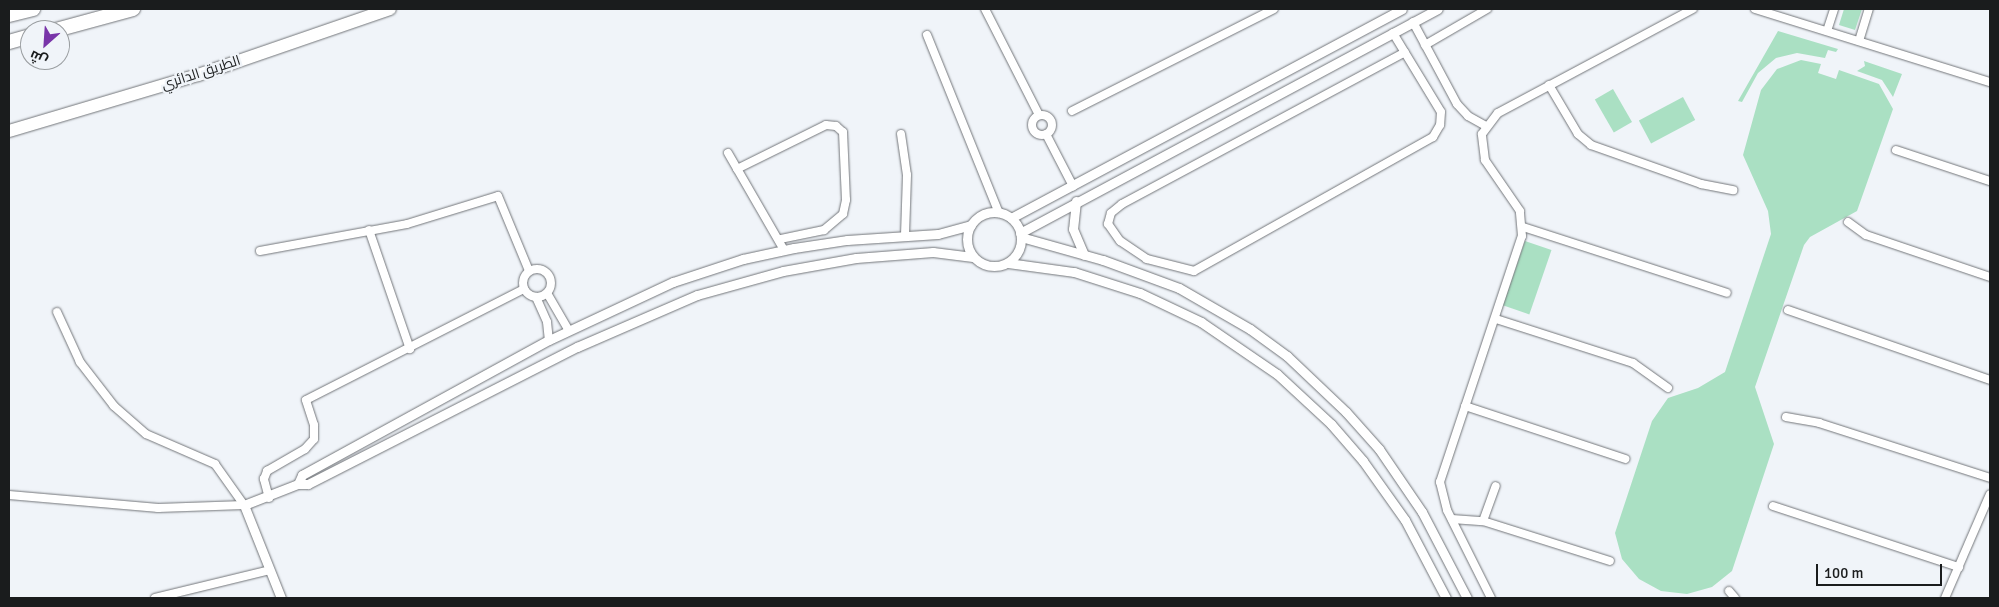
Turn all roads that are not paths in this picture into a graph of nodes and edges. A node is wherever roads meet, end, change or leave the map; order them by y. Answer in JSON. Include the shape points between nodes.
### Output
{"nodes":[{"id":1,"x":33,"y":9,"type":"edge"},
{"id":2,"x":133,"y":9,"type":"edge"},
{"id":3,"x":390,"y":9,"type":"edge"},
{"id":4,"x":984,"y":9,"type":"edge"},
{"id":5,"x":1274,"y":9,"type":"edge"},
{"id":6,"x":1402,"y":9,"type":"edge"},
{"id":7,"x":1438,"y":9,"type":"edge"},
{"id":8,"x":1488,"y":9,"type":"edge"},
{"id":9,"x":1693,"y":9,"type":"edge"},
{"id":10,"x":1755,"y":9,"type":"edge"},
{"id":11,"x":1834,"y":9,"type":"edge"},
{"id":12,"x":1869,"y":9,"type":"edge"},
{"id":13,"x":9,"y":15,"type":"edge"},
{"id":14,"x":1413,"y":22,"type":"junction"},
{"id":15,"x":70,"y":26,"type":"edge"},
{"id":16,"x":1827,"y":32,"type":"junction"},
{"id":17,"x":1393,"y":33,"type":"junction"},
{"id":18,"x":927,"y":34,"type":"dead end"},
{"id":19,"x":1859,"y":41,"type":"junction"},
{"id":20,"x":1425,"y":45,"type":"junction"},
{"id":21,"x":1405,"y":52,"type":"junction"},
{"id":22,"x":1990,"y":82,"type":"edge"},
{"id":23,"x":1549,"y":85,"type":"junction"},
{"id":24,"x":1072,"y":111,"type":"dead end"},
{"id":25,"x":1040,"y":115,"type":"junction"},
{"id":26,"x":1486,"y":126,"type":"junction"},
{"id":27,"x":9,"y":131,"type":"edge"},
{"id":28,"x":902,"y":134,"type":"dead end"},
{"id":29,"x":1046,"y":134,"type":"junction"},
{"id":30,"x":1896,"y":150,"type":"dead end"},
{"id":31,"x":728,"y":153,"type":"dead end"},
{"id":32,"x":737,"y":169,"type":"junction"},
{"id":33,"x":1990,"y":181,"type":"edge"},
{"id":34,"x":1074,"y":186,"type":"junction"},
{"id":35,"x":1733,"y":190,"type":"dead end"},
{"id":36,"x":1076,"y":201,"type":"junction"},
{"id":37,"x":999,"y":213,"type":"junction"},
{"id":38,"x":1010,"y":218,"type":"junction"},
{"id":39,"x":1848,"y":222,"type":"dead end"},
{"id":40,"x":971,"y":225,"type":"junction"},
{"id":41,"x":1523,"y":227,"type":"junction"},
{"id":42,"x":369,"y":230,"type":"junction"},
{"id":43,"x":1021,"y":235,"type":"junction"},
{"id":44,"x":906,"y":236,"type":"junction"},
{"id":45,"x":780,"y":239,"type":"junction"},
{"id":46,"x":784,"y":250,"type":"junction"},
{"id":47,"x":260,"y":251,"type":"dead end"},
{"id":48,"x":1084,"y":255,"type":"junction"},
{"id":49,"x":974,"y":257,"type":"junction"},
{"id":50,"x":1008,"y":263,"type":"junction"},
{"id":51,"x":529,"y":271,"type":"junction"},
{"id":52,"x":1990,"y":277,"type":"edge"},
{"id":53,"x":524,"y":289,"type":"junction"},
{"id":54,"x":547,"y":293,"type":"junction"},
{"id":55,"x":1727,"y":293,"type":"dead end"},
{"id":56,"x":536,"y":297,"type":"junction"},
{"id":57,"x":1788,"y":310,"type":"dead end"},
{"id":58,"x":57,"y":312,"type":"dead end"},
{"id":59,"x":1496,"y":318,"type":"junction"},
{"id":60,"x":569,"y":331,"type":"junction"},
{"id":61,"x":549,"y":340,"type":"junction"},
{"id":62,"x":410,"y":349,"type":"junction"},
{"id":63,"x":1990,"y":380,"type":"edge"},
{"id":64,"x":1668,"y":388,"type":"dead end"},
{"id":65,"x":1465,"y":406,"type":"junction"},
{"id":66,"x":1786,"y":417,"type":"dead end"},
{"id":67,"x":1624,"y":459,"type":"dead end"},
{"id":68,"x":1990,"y":478,"type":"edge"},
{"id":69,"x":298,"y":484,"type":"junction"},
{"id":70,"x":1499,"y":487,"type":"dead end"},
{"id":71,"x":1990,"y":494,"type":"edge"},
{"id":72,"x":9,"y":495,"type":"edge"},
{"id":73,"x":269,"y":498,"type":"junction"},
{"id":74,"x":244,"y":505,"type":"junction"},
{"id":75,"x":1773,"y":506,"type":"dead end"},
{"id":76,"x":1452,"y":519,"type":"junction"},
{"id":77,"x":1486,"y":522,"type":"junction"},
{"id":78,"x":1610,"y":561,"type":"dead end"},
{"id":79,"x":1959,"y":568,"type":"junction"},
{"id":80,"x":270,"y":570,"type":"junction"},
{"id":81,"x":1729,"y":591,"type":"dead end"},
{"id":82,"x":155,"y":598,"type":"edge"},
{"id":83,"x":281,"y":598,"type":"edge"},
{"id":84,"x":1446,"y":598,"type":"edge"},
{"id":85,"x":1467,"y":598,"type":"edge"},
{"id":86,"x":1491,"y":598,"type":"edge"},
{"id":87,"x":1736,"y":598,"type":"edge"},
{"id":88,"x":1945,"y":598,"type":"edge"}],
"edges":[{"from":1,"to":13,"type":"highway"},
{"from":2,"to":15,"type":"highway"},
{"from":3,"to":27,"type":"highway","name":"الطريق الدائري","via":[[198,74]]},
{"from":4,"to":25,"type":"street"},
{"from":5,"to":24,"type":"street"},
{"from":6,"to":34,"type":"street"},
{"from":7,"to":14,"type":"street"},
{"from":8,"to":20,"type":"street"},
{"from":9,"to":23,"type":"street"},
{"from":10,"to":16,"type":"street"},
{"from":11,"to":16,"type":"street"},
{"from":12,"to":19,"type":"street"},
{"from":14,"to":17,"type":"street"},
{"from":14,"to":20,"type":"street"},
{"from":16,"to":19,"type":"street"},
{"from":17,"to":21,"type":"street"},
{"from":17,"to":36,"type":"street"},
{"from":18,"to":37,"type":"street"},
{"from":19,"to":22,"type":"street"},
{"from":20,"to":26,"type":"street","via":[[1457,104],[1468,116]]},
{"from":21,"to":21,"type":"street","via":[[1441,112],[1440,125],[1434,137],[1194,271],[1147,259],[1120,241],[1108,224],[1111,213],[1122,204]]},
{"from":23,"to":26,"type":"street","via":[[1498,113]]},
{"from":23,"to":35,"type":"street","via":[[1578,134],[1591,145],[1701,184]]},
{"from":25,"to":29,"type":"street","via":[[1047,116],[1052,122]]},
{"from":25,"to":29,"type":"street","via":[[1032,126],[1036,133]]},
{"from":26,"to":41,"type":"street","via":[[1481,143],[1485,160],[1517,203]]},
{"from":28,"to":44,"type":"street","via":[[907,175]]},
{"from":29,"to":34,"type":"street"},
{"from":30,"to":33,"type":"street"},
{"from":31,"to":32,"type":"street"},
{"from":32,"to":45,"type":"street"},
{"from":32,"to":45,"type":"street","via":[[826,125],[836,126],[843,132],[846,200],[842,214],[828,228]]},
{"from":34,"to":38,"type":"street"},
{"from":36,"to":43,"type":"street"},
{"from":36,"to":48,"type":"street","via":[[1073,229]]},
{"from":37,"to":38,"type":"street"},
{"from":37,"to":40,"type":"street","via":[[983,215]]},
{"from":38,"to":43,"type":"street"},
{"from":39,"to":52,"type":"street","via":[[1866,234]]},
{"from":40,"to":44,"type":"street","via":[[938,234]]},
{"from":40,"to":49,"type":"street","via":[[967,241]]},
{"from":41,"to":55,"type":"street"},
{"from":41,"to":59,"type":"street"},
{"from":42,"to":47,"type":"street"},
{"from":42,"to":51,"type":"street","via":[[419,221],[498,196]]},
{"from":42,"to":62,"type":"street"},
{"from":43,"to":48,"type":"street"},
{"from":43,"to":50,"type":"street","via":[[1018,252]]},
{"from":44,"to":46,"type":"street","via":[[847,240]]},
{"from":45,"to":46,"type":"street"},
{"from":46,"to":60,"type":"street","via":[[672,282]]},
{"from":48,"to":85,"type":"street","via":[[1153,278],[1206,302],[1269,343],[1304,371],[1384,456],[1422,512]]},
{"from":49,"to":50,"type":"street","via":[[987,265]]},
{"from":49,"to":69,"type":"street","via":[[933,252],[856,258],[783,271],[697,295],[607,332],[308,484]]},
{"from":50,"to":84,"type":"street","via":[[1074,272],[1140,293],[1202,322],[1270,369],[1326,418],[1364,461],[1405,520]]},
{"from":51,"to":53,"type":"street","via":[[523,281]]},
{"from":51,"to":54,"type":"street","via":[[540,269],[546,273],[551,283]]},
{"from":53,"to":56,"type":"street"},
{"from":53,"to":62,"type":"street"},
{"from":54,"to":56,"type":"street"},
{"from":54,"to":60,"type":"street"},
{"from":56,"to":61,"type":"street","via":[[544,313]]},
{"from":57,"to":63,"type":"street"},
{"from":58,"to":74,"type":"street","via":[[80,362],[114,406],[146,434],[215,464]]},
{"from":59,"to":64,"type":"street","via":[[1633,363]]},
{"from":59,"to":65,"type":"street"},
{"from":60,"to":61,"type":"street"},
{"from":61,"to":69,"type":"street","via":[[302,475]]},
{"from":62,"to":73,"type":"street","via":[[306,400],[314,425],[314,439],[305,449],[267,471],[264,482]]},
{"from":65,"to":67,"type":"street"},
{"from":65,"to":76,"type":"street","via":[[1440,482],[1443,501]]},
{"from":66,"to":68,"type":"street","via":[[1819,423]]},
{"from":69,"to":73,"type":"street"},
{"from":70,"to":77,"type":"street"},
{"from":71,"to":79,"type":"street"},
{"from":72,"to":74,"type":"street","via":[[158,508]]},
{"from":73,"to":74,"type":"street"},
{"from":74,"to":80,"type":"street"},
{"from":75,"to":79,"type":"street"},
{"from":76,"to":77,"type":"street"},
{"from":76,"to":86,"type":"street"},
{"from":77,"to":78,"type":"street"},
{"from":79,"to":88,"type":"street"},
{"from":80,"to":82,"type":"street"},
{"from":80,"to":83,"type":"street"},
{"from":81,"to":87,"type":"street"}]}
